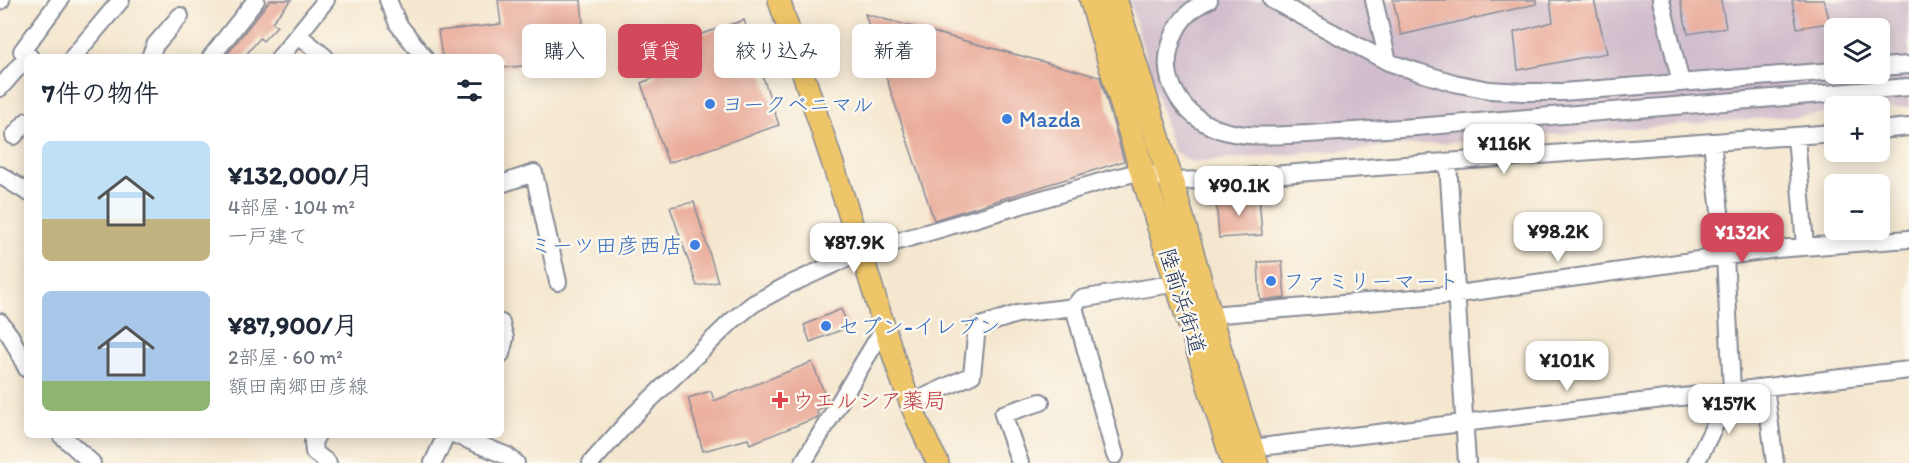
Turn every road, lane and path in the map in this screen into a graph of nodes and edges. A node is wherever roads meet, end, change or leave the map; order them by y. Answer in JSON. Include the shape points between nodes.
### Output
{"nodes":[{"id":1,"x":60,"y":0,"type":"edge"},
{"id":2,"x":121,"y":0,"type":"edge"},
{"id":3,"x":256,"y":0,"type":"edge"},
{"id":4,"x":326,"y":0,"type":"edge"},
{"id":5,"x":388,"y":0,"type":"edge"},
{"id":6,"x":779,"y":0,"type":"edge"},
{"id":7,"x":1092,"y":0,"type":"edge"},
{"id":8,"x":1115,"y":0,"type":"edge"},
{"id":9,"x":1209,"y":0,"type":"edge"},
{"id":10,"x":1272,"y":0,"type":"edge"},
{"id":11,"x":1374,"y":0,"type":"edge"},
{"id":12,"x":1661,"y":0,"type":"edge"},
{"id":13,"x":180,"y":16,"type":"dead end"},
{"id":14,"x":298,"y":35,"type":"junction"},
{"id":15,"x":26,"y":54,"type":"edge"},
{"id":16,"x":76,"y":54,"type":"edge"},
{"id":17,"x":151,"y":54,"type":"edge"},
{"id":18,"x":213,"y":54,"type":"edge"},
{"id":19,"x":282,"y":54,"type":"edge"},
{"id":20,"x":322,"y":54,"type":"edge"},
{"id":21,"x":422,"y":54,"type":"edge"},
{"id":22,"x":24,"y":62,"type":"edge"},
{"id":23,"x":1388,"y":62,"type":"junction"},
{"id":24,"x":1909,"y":65,"type":"edge"},
{"id":25,"x":1890,"y":66,"type":"edge"},
{"id":26,"x":1824,"y":72,"type":"edge"},
{"id":27,"x":1681,"y":83,"type":"junction"},
{"id":28,"x":1909,"y":87,"type":"edge"},
{"id":29,"x":0,"y":88,"type":"edge"},
{"id":30,"x":24,"y":124,"type":"edge"},
{"id":31,"x":1909,"y":127,"type":"edge"},
{"id":32,"x":1890,"y":129,"type":"edge"},
{"id":33,"x":1824,"y":134,"type":"edge"},
{"id":34,"x":14,"y":135,"type":"dead end"},
{"id":35,"x":1796,"y":136,"type":"junction"},
{"id":36,"x":1712,"y":142,"type":"junction"},
{"id":37,"x":1448,"y":162,"type":"junction"},
{"id":38,"x":1142,"y":171,"type":"junction"},
{"id":39,"x":0,"y":175,"type":"edge"},
{"id":40,"x":1171,"y":181,"type":"junction"},
{"id":41,"x":504,"y":183,"type":"edge"},
{"id":42,"x":24,"y":190,"type":"edge"},
{"id":43,"x":1909,"y":239,"type":"edge"},
{"id":44,"x":1805,"y":246,"type":"junction"},
{"id":45,"x":861,"y":252,"type":"junction"},
{"id":46,"x":1725,"y":256,"type":"junction"},
{"id":47,"x":558,"y":282,"type":"dead end"},
{"id":48,"x":1178,"y":283,"type":"junction"},
{"id":49,"x":1457,"y":294,"type":"junction"},
{"id":50,"x":1074,"y":307,"type":"junction"},
{"id":51,"x":1210,"y":315,"type":"junction"},
{"id":52,"x":0,"y":322,"type":"edge"},
{"id":53,"x":884,"y":328,"type":"junction"},
{"id":54,"x":24,"y":363,"type":"edge"},
{"id":55,"x":1909,"y":370,"type":"edge"},
{"id":56,"x":1765,"y":387,"type":"junction"},
{"id":57,"x":1732,"y":390,"type":"junction"},
{"id":58,"x":1041,"y":402,"type":"dead end"},
{"id":59,"x":911,"y":403,"type":"junction"},
{"id":60,"x":1463,"y":422,"type":"junction"},
{"id":61,"x":64,"y":438,"type":"edge"},
{"id":62,"x":316,"y":438,"type":"edge"},
{"id":63,"x":445,"y":438,"type":"edge"},
{"id":64,"x":463,"y":438,"type":"edge"},
{"id":65,"x":1115,"y":455,"type":"dead end"},
{"id":66,"x":1243,"y":456,"type":"edge"},
{"id":67,"x":92,"y":463,"type":"edge"},
{"id":68,"x":328,"y":463,"type":"edge"},
{"id":69,"x":433,"y":463,"type":"edge"},
{"id":70,"x":516,"y":463,"type":"edge"},
{"id":71,"x":591,"y":463,"type":"edge"},
{"id":72,"x":803,"y":463,"type":"edge"},
{"id":73,"x":938,"y":463,"type":"edge"},
{"id":74,"x":1020,"y":463,"type":"edge"},
{"id":75,"x":1467,"y":463,"type":"edge"},
{"id":76,"x":1696,"y":463,"type":"edge"},
{"id":77,"x":1775,"y":463,"type":"edge"}],
"edges":[{"from":1,"to":15,"type":"street","via":[[22,51]]},
{"from":2,"to":16,"type":"street"},
{"from":3,"to":18,"type":"street"},
{"from":4,"to":14,"type":"street"},
{"from":5,"to":21,"type":"street","via":[[398,24]]},
{"from":6,"to":45,"type":"main road"},
{"from":7,"to":38,"type":"highway","name":"陸前浜街道"},
{"from":8,"to":40,"type":"highway","name":"陸前浜街道"},
{"from":9,"to":28,"type":"street","via":[[1193,9],[1173,33],[1168,66],[1174,91],[1182,104],[1203,122],[1232,133],[1266,136],[1342,132]]},
{"from":10,"to":23,"type":"street"},
{"from":11,"to":23,"type":"street"},
{"from":12,"to":27,"type":"street"},
{"from":13,"to":17,"type":"street"},
{"from":14,"to":19,"type":"street"},
{"from":14,"to":20,"type":"street"},
{"from":22,"to":29,"type":"street"},
{"from":23,"to":27,"type":"street","via":[[1489,90],[1562,92]]},
{"from":24,"to":25,"type":"street"},
{"from":26,"to":27,"type":"street"},
{"from":30,"to":34,"type":"street"},
{"from":31,"to":32,"type":"street"},
{"from":33,"to":35,"type":"street"},
{"from":35,"to":36,"type":"street"},
{"from":35,"to":44,"type":"street"},
{"from":36,"to":37,"type":"street"},
{"from":36,"to":46,"type":"street"},
{"from":37,"to":40,"type":"street"},
{"from":37,"to":49,"type":"street"},
{"from":38,"to":40,"type":"street"},
{"from":38,"to":45,"type":"street"},
{"from":38,"to":48,"type":"highway","name":"陸前浜街道"},
{"from":39,"to":42,"type":"street"},
{"from":40,"to":51,"type":"highway","name":"陸前浜街道"},
{"from":41,"to":47,"type":"street","via":[[534,173]]},
{"from":43,"to":44,"type":"street"},
{"from":44,"to":46,"type":"street"},
{"from":45,"to":53,"type":"main road"},
{"from":45,"to":71,"type":"street","via":[[753,304],[633,416]]},
{"from":46,"to":49,"type":"street"},
{"from":46,"to":57,"type":"street"},
{"from":48,"to":50,"type":"street","via":[[1080,299]]},
{"from":48,"to":66,"type":"highway","name":"陸前浜街道"},
{"from":49,"to":51,"type":"street"},
{"from":49,"to":60,"type":"street"},
{"from":50,"to":59,"type":"street","via":[[1017,314],[977,327],[972,375]]},
{"from":50,"to":65,"type":"street"},
{"from":51,"to":66,"type":"highway","name":"陸前浜街道"},
{"from":52,"to":54,"type":"street"},
{"from":53,"to":59,"type":"main road"},
{"from":53,"to":72,"type":"street"},
{"from":55,"to":56,"type":"street"},
{"from":56,"to":57,"type":"street"},
{"from":56,"to":77,"type":"street"},
{"from":57,"to":60,"type":"street"},
{"from":57,"to":76,"type":"street"},
{"from":58,"to":74,"type":"street","via":[[1004,414]]},
{"from":59,"to":73,"type":"main road"},
{"from":60,"to":66,"type":"street"},
{"from":60,"to":75,"type":"street"},
{"from":61,"to":67,"type":"street"},
{"from":62,"to":68,"type":"street","via":[[314,452]]},
{"from":63,"to":69,"type":"street"},
{"from":64,"to":70,"type":"street"}]}
